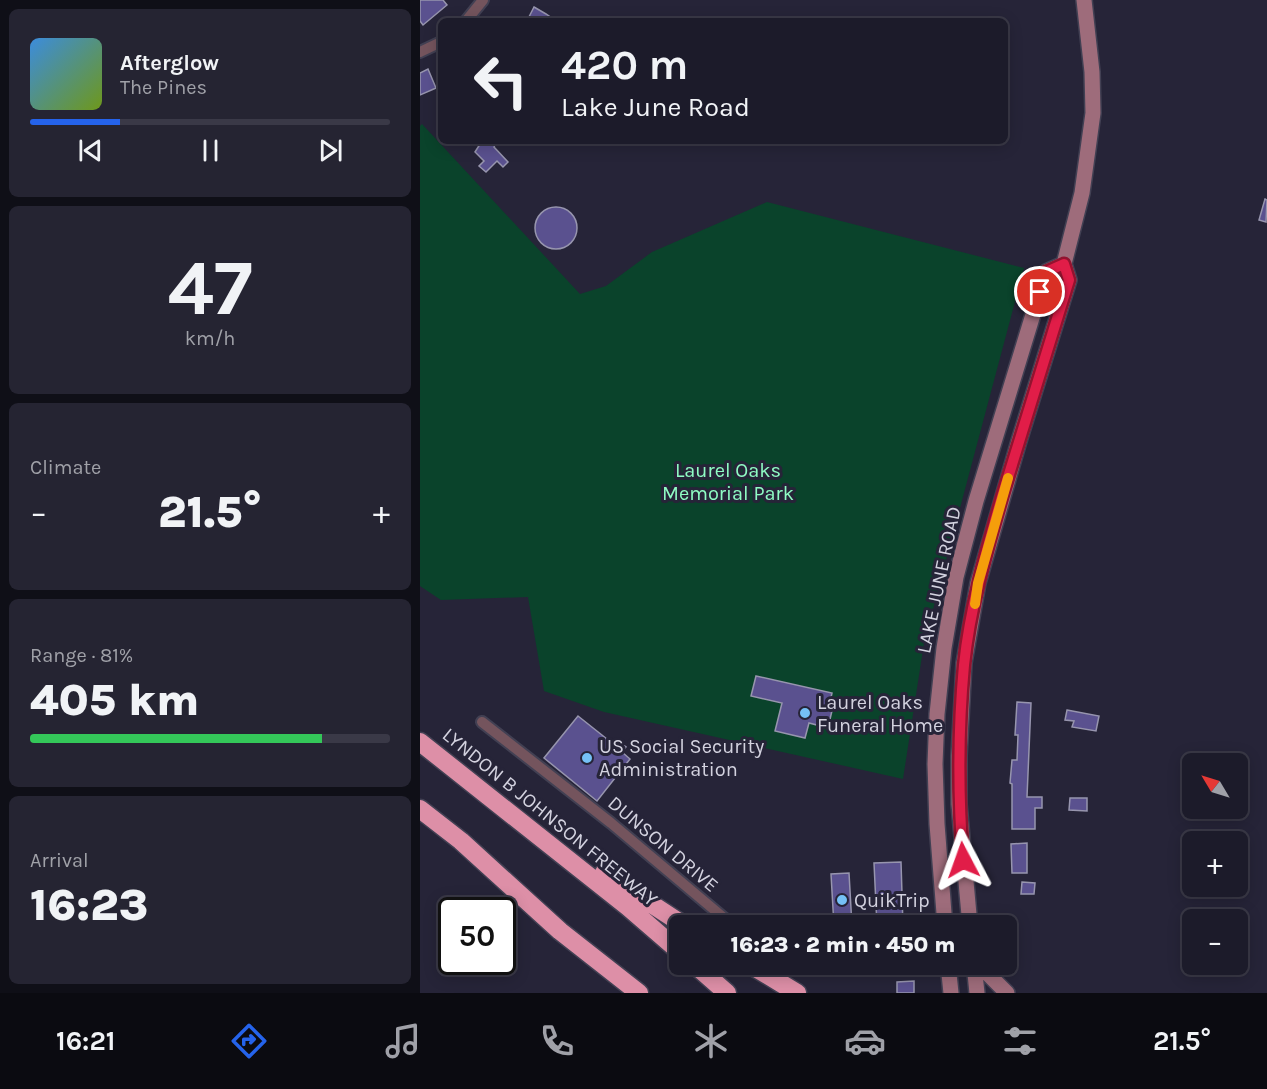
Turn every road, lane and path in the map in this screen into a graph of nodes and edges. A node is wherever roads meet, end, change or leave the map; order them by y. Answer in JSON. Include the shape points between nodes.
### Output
{"nodes":[{"id":1,"x":483,"y":0,"type":"edge"},
{"id":2,"x":1084,"y":0,"type":"edge"},
{"id":3,"x":468,"y":18,"type":"edge"},
{"id":4,"x":438,"y":43,"type":"edge"},
{"id":5,"x":420,"y":52,"type":"edge"},
{"id":6,"x":1064,"y":264,"type":"junction"},
{"id":7,"x":1022,"y":351,"type":"junction"},
{"id":8,"x":1045,"y":357,"type":"junction"},
{"id":9,"x":943,"y":660,"type":"junction"},
{"id":10,"x":964,"y":663,"type":"junction"},
{"id":11,"x":482,"y":722,"type":"dead end"},
{"id":12,"x":420,"y":741,"type":"edge"},
{"id":13,"x":463,"y":774,"type":"junction"},
{"id":14,"x":420,"y":808,"type":"edge"},
{"id":15,"x":936,"y":810,"type":"junction"},
{"id":16,"x":960,"y":810,"type":"junction"},
{"id":17,"x":720,"y":915,"type":"edge"},
{"id":18,"x":944,"y":915,"type":"edge"},
{"id":19,"x":969,"y":915,"type":"edge"},
{"id":20,"x":669,"y":916,"type":"edge"},
{"id":21,"x":560,"y":931,"type":"junction"},
{"id":22,"x":669,"y":942,"type":"edge"},
{"id":23,"x":707,"y":975,"type":"edge"},
{"id":24,"x":767,"y":975,"type":"edge"},
{"id":25,"x":949,"y":975,"type":"edge"},
{"id":26,"x":976,"y":975,"type":"edge"},
{"id":27,"x":988,"y":975,"type":"edge"},
{"id":28,"x":626,"y":993,"type":"edge"},
{"id":29,"x":639,"y":993,"type":"edge"},
{"id":30,"x":727,"y":993,"type":"edge"},
{"id":31,"x":797,"y":993,"type":"edge"},
{"id":32,"x":951,"y":993,"type":"edge"},
{"id":33,"x":977,"y":993,"type":"edge"},
{"id":34,"x":1007,"y":993,"type":"edge"}],
"edges":[{"from":1,"to":3,"type":"street"},
{"from":2,"to":6,"type":"main road","name":"LAKE JUNE ROAD","via":[[1093,112],[1082,193]]},
{"from":4,"to":5,"type":"street"},
{"from":6,"to":7,"type":"main road","name":"LAKE JUNE ROAD","via":[[1046,272]]},
{"from":6,"to":8,"type":"main road","name":"LAKE JUNE ROAD","via":[[1069,280]]},
{"from":7,"to":8,"type":"main road"},
{"from":7,"to":9,"type":"main road","name":"LAKE JUNE ROAD","via":[[956,578]]},
{"from":8,"to":10,"type":"main road","name":"LAKE JUNE ROAD","via":[[978,583]]},
{"from":9,"to":10,"type":"main road"},
{"from":9,"to":15,"type":"main road","name":"LAKE JUNE ROAD","via":[[937,714]]},
{"from":10,"to":16,"type":"main road","name":"LAKE JUNE ROAD"},
{"from":11,"to":17,"type":"street","name":"DUNSON DRIVE"},
{"from":12,"to":13,"type":"highway","name":"LYNDON B JOHNSON FREEWAY"},
{"from":13,"to":20,"type":"highway"},
{"from":13,"to":22,"type":"highway","name":"LYNDON B JOHNSON FREEWAY"},
{"from":14,"to":21,"type":"highway"},
{"from":15,"to":16,"type":"main road"},
{"from":15,"to":18,"type":"main road","name":"LAKE JUNE ROAD"},
{"from":16,"to":19,"type":"main road","name":"LAKE JUNE ROAD"},
{"from":21,"to":28,"type":"highway"},
{"from":21,"to":29,"type":"highway"},
{"from":23,"to":30,"type":"highway"},
{"from":24,"to":31,"type":"highway"},
{"from":25,"to":32,"type":"main road"},
{"from":26,"to":33,"type":"main road"},
{"from":27,"to":34,"type":"main road"}]}
